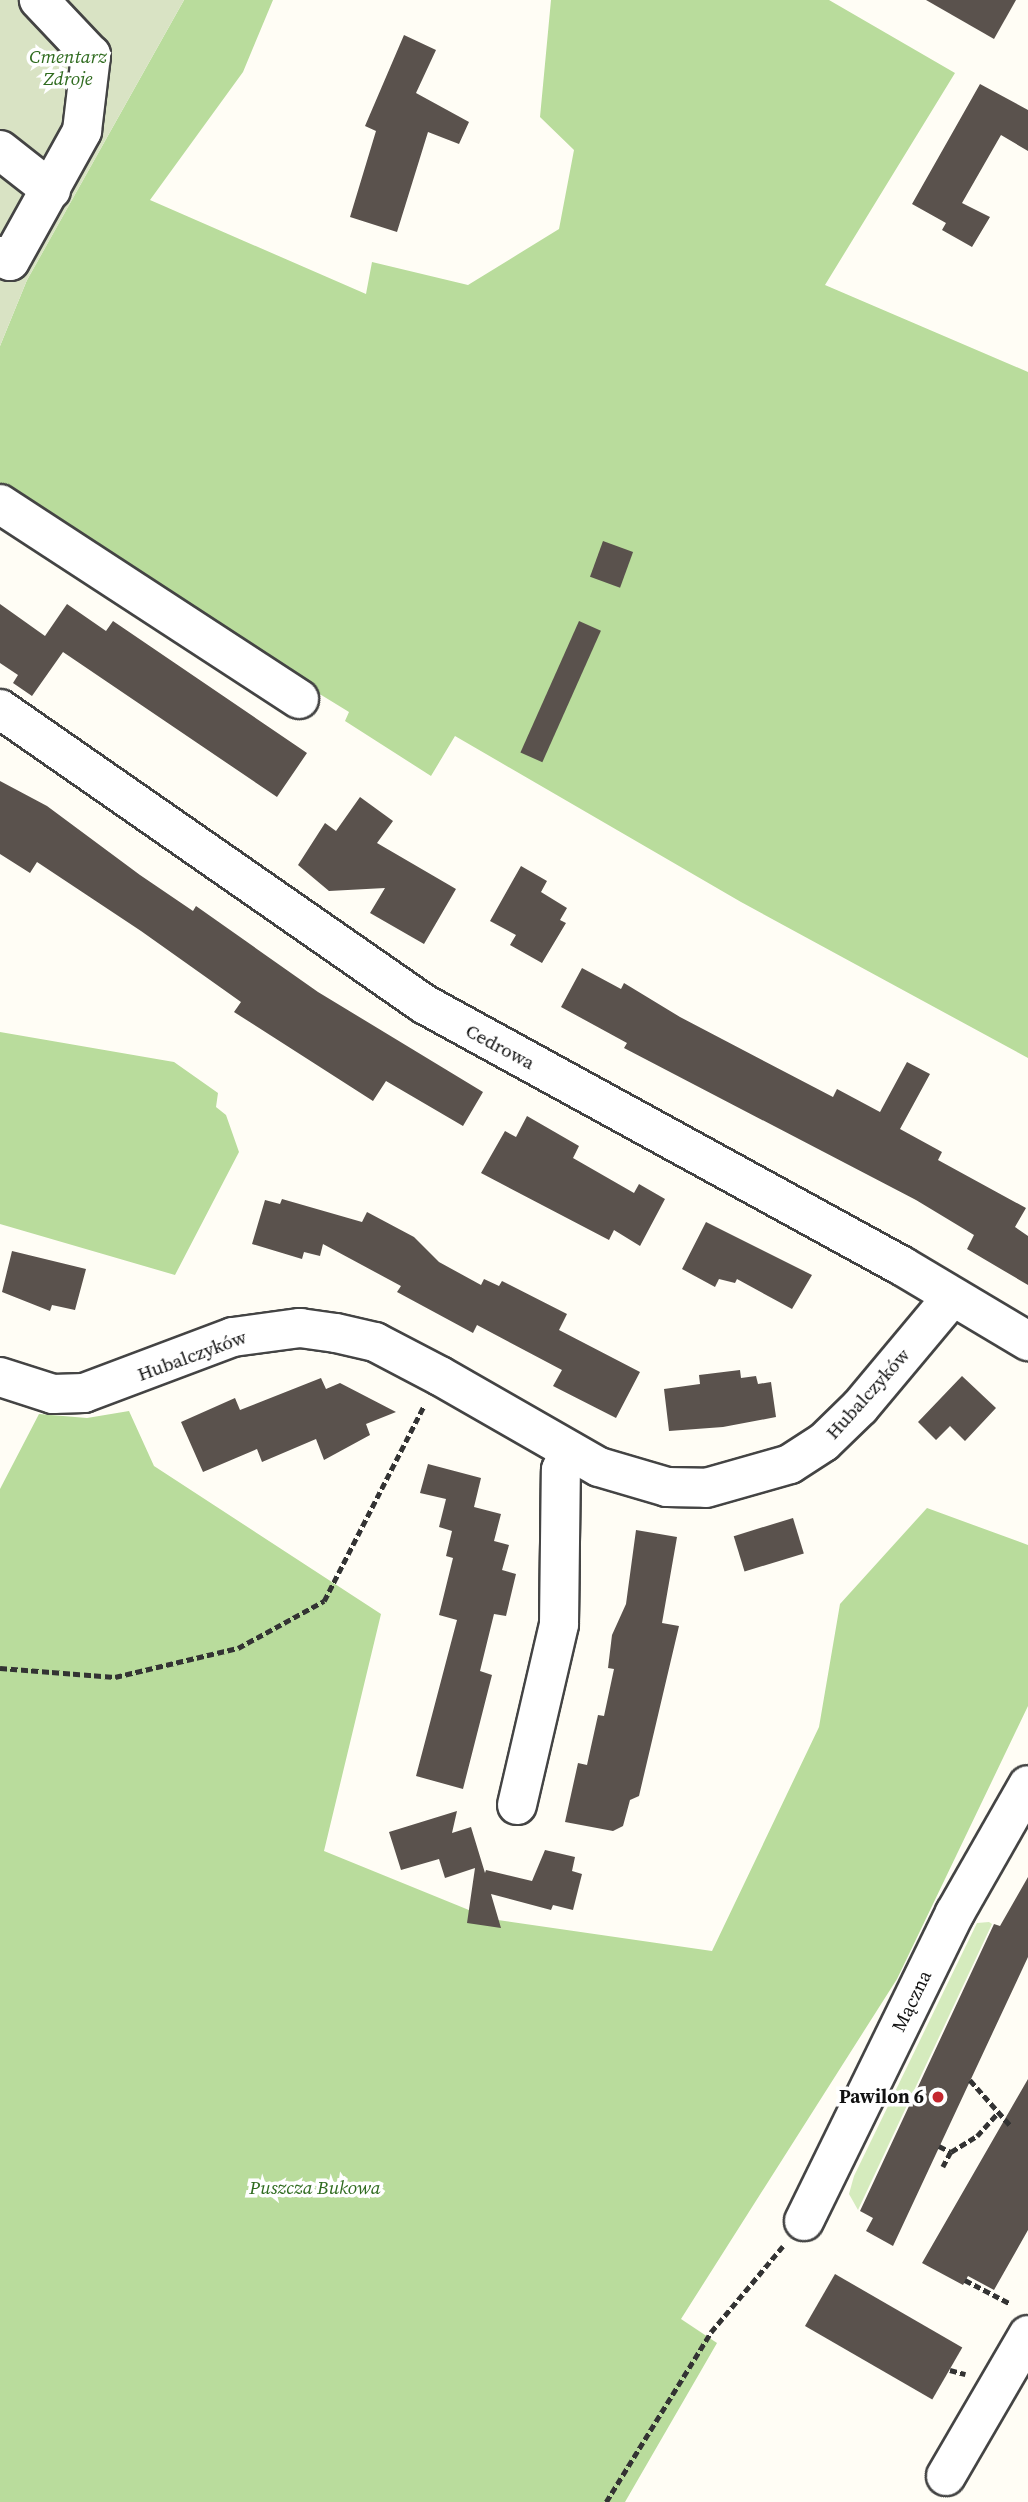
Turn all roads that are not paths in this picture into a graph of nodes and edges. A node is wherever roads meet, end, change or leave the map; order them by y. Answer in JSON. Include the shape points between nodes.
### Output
{"nodes":[{"id":1,"x":39,"y":0,"type":"edge"},
{"id":2,"x":0,"y":150,"type":"edge"},
{"id":3,"x":51,"y":190,"type":"junction"},
{"id":4,"x":3,"y":265,"type":"edge"},
{"id":5,"x":0,"y":504,"type":"edge"},
{"id":6,"x":299,"y":699,"type":"dead end"},
{"id":7,"x":0,"y":709,"type":"edge"},
{"id":8,"x":953,"y":1297,"type":"junction"},
{"id":9,"x":1028,"y":1341,"type":"edge"},
{"id":10,"x":0,"y":1377,"type":"edge"},
{"id":11,"x":569,"y":1451,"type":"junction"},
{"id":12,"x":1028,"y":1785,"type":"edge"},
{"id":13,"x":517,"y":1805,"type":"dead end"},
{"id":14,"x":804,"y":2221,"type":"road end"},
{"id":15,"x":1028,"y":2335,"type":"edge"},
{"id":16,"x":946,"y":2476,"type":"dead end"}],
"edges":[{"from":1,"to":3,"type":"street","via":[[91,55],[82,131]]},
{"from":2,"to":3,"type":"street"},
{"from":3,"to":4,"type":"street"},
{"from":5,"to":6,"type":"street"},
{"from":7,"to":8,"type":"street","name":"Cedrowa","via":[[424,1004]]},
{"from":8,"to":9,"type":"street","name":"Cedrowa"},
{"from":8,"to":11,"type":"street","name":"Hubalczyków","via":[[860,1407],[824,1442],[790,1464],[706,1488],[667,1487],[599,1467]]},
{"from":10,"to":11,"type":"street","name":"Hubalczyków","via":[[53,1394],[84,1393],[233,1337],[300,1328],[375,1342]]},
{"from":11,"to":13,"type":"street","via":[[561,1470],[559,1624]]},
{"from":12,"to":14,"type":"street","name":"Mączna","via":[[955,1913]]},
{"from":15,"to":16,"type":"street"}]}
